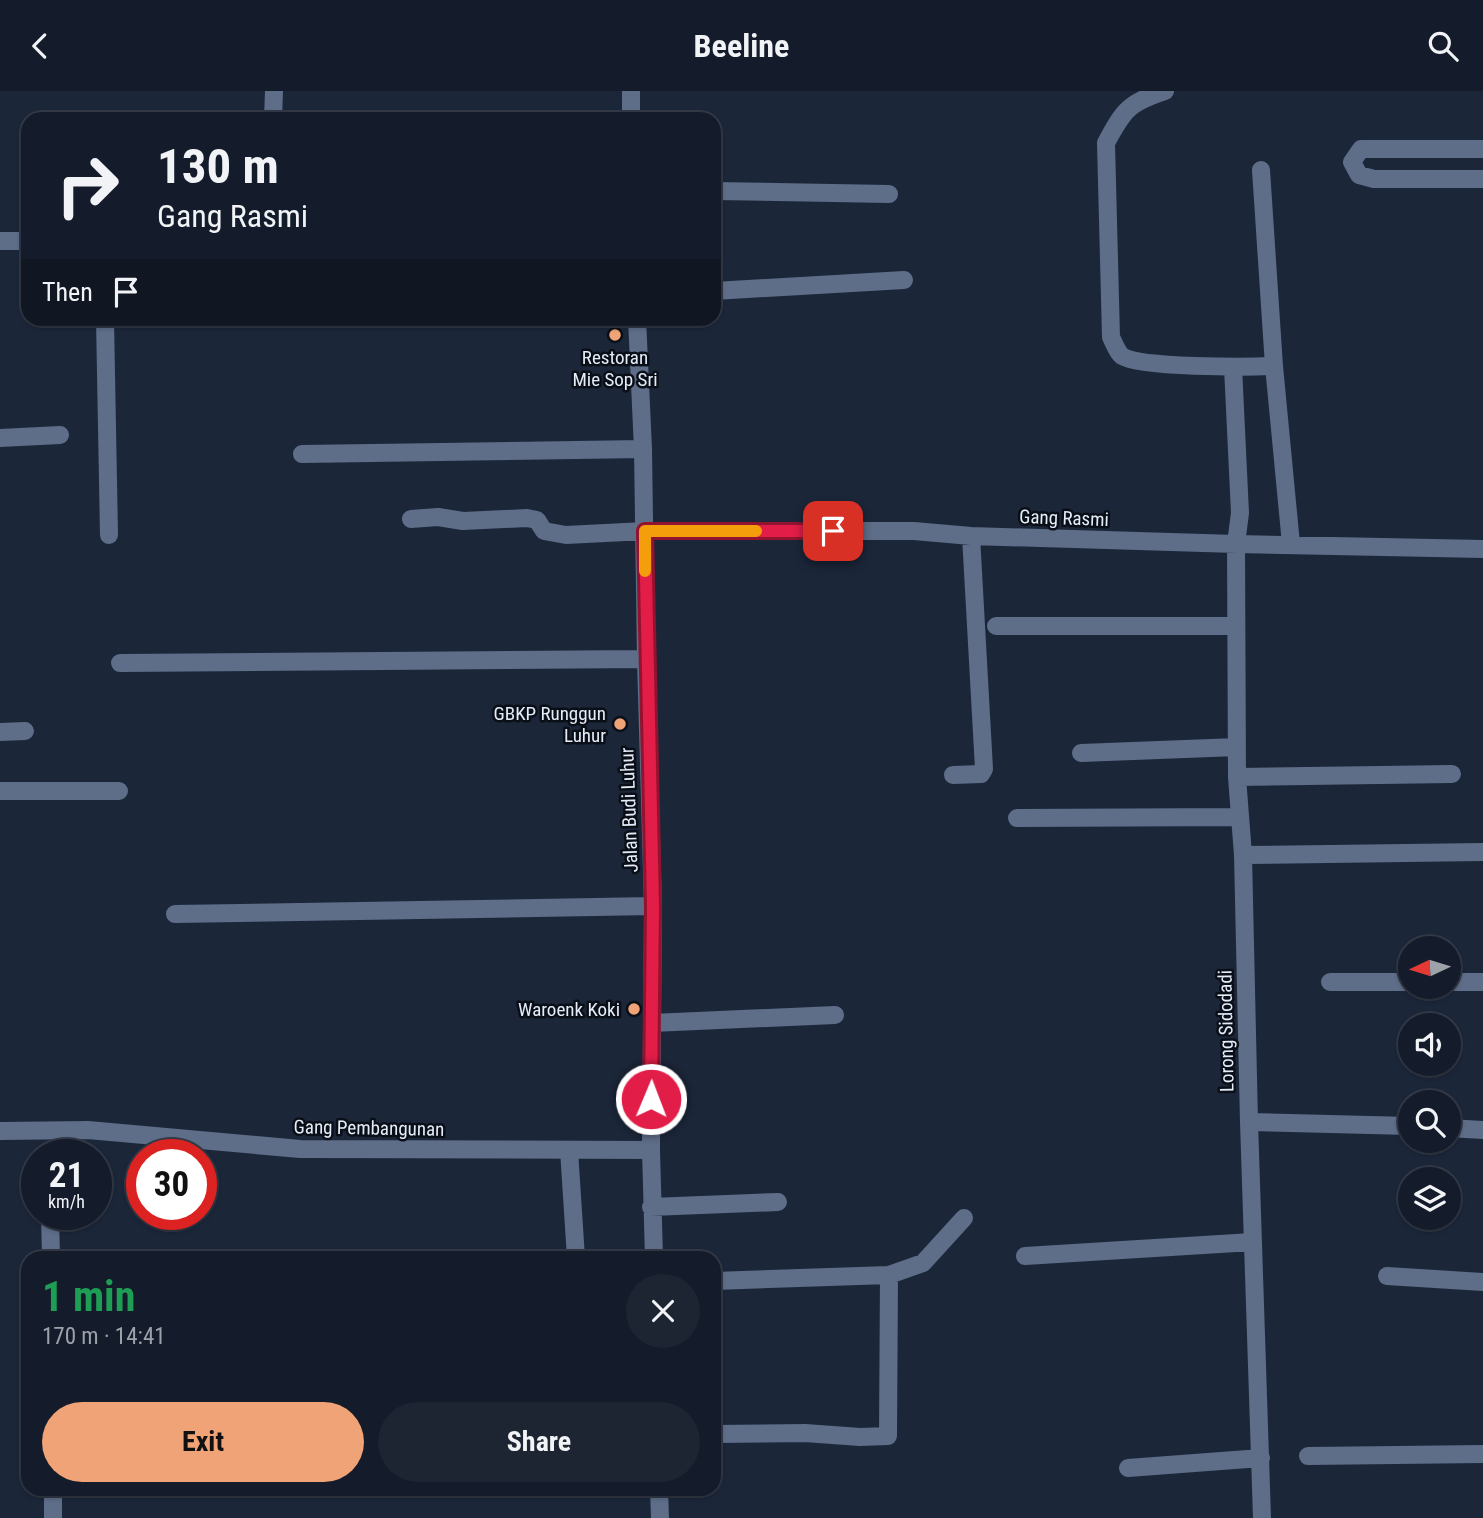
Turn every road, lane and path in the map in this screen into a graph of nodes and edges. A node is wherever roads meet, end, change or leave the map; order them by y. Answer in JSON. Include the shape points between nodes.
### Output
{"nodes":[{"id":1,"x":274,"y":91,"type":"edge"},
{"id":2,"x":631,"y":91,"type":"edge"},
{"id":3,"x":1165,"y":91,"type":"edge"},
{"id":4,"x":273,"y":112,"type":"edge"},
{"id":5,"x":631,"y":112,"type":"edge"},
{"id":6,"x":1483,"y":149,"type":"edge"},
{"id":7,"x":1261,"y":170,"type":"dead end"},
{"id":8,"x":1483,"y":179,"type":"edge"},
{"id":9,"x":721,"y":191,"type":"edge"},
{"id":10,"x":889,"y":194,"type":"dead end"},
{"id":11,"x":0,"y":241,"type":"edge"},
{"id":12,"x":21,"y":241,"type":"edge"},
{"id":13,"x":904,"y":281,"type":"dead end"},
{"id":14,"x":721,"y":291,"type":"edge"},
{"id":15,"x":105,"y":326,"type":"edge"},
{"id":16,"x":638,"y":326,"type":"edge"},
{"id":17,"x":1274,"y":366,"type":"junction"},
{"id":18,"x":1233,"y":367,"type":"junction"},
{"id":19,"x":60,"y":435,"type":"dead end"},
{"id":20,"x":0,"y":438,"type":"edge"},
{"id":21,"x":643,"y":449,"type":"junction"},
{"id":22,"x":302,"y":454,"type":"dead end"},
{"id":23,"x":411,"y":519,"type":"dead end"},
{"id":24,"x":645,"y":531,"type":"junction"},
{"id":25,"x":109,"y":535,"type":"dead end"},
{"id":26,"x":971,"y":536,"type":"junction"},
{"id":27,"x":1236,"y":544,"type":"junction"},
{"id":28,"x":1290,"y":544,"type":"junction"},
{"id":29,"x":1483,"y":549,"type":"edge"},
{"id":30,"x":1235,"y":626,"type":"junction"},
{"id":31,"x":996,"y":627,"type":"dead end"},
{"id":32,"x":646,"y":659,"type":"junction"},
{"id":33,"x":120,"y":663,"type":"dead end"},
{"id":34,"x":25,"y":731,"type":"dead end"},
{"id":35,"x":0,"y":732,"type":"edge"},
{"id":36,"x":1237,"y":747,"type":"junction"},
{"id":37,"x":1081,"y":753,"type":"dead end"},
{"id":38,"x":1452,"y":774,"type":"dead end"},
{"id":39,"x":953,"y":775,"type":"dead end"},
{"id":40,"x":1237,"y":777,"type":"junction"},
{"id":41,"x":0,"y":791,"type":"edge"},
{"id":42,"x":119,"y":791,"type":"dead end"},
{"id":43,"x":1240,"y":817,"type":"junction"},
{"id":44,"x":1017,"y":818,"type":"dead end"},
{"id":45,"x":1483,"y":852,"type":"edge"},
{"id":46,"x":1243,"y":855,"type":"junction"},
{"id":47,"x":653,"y":906,"type":"junction"},
{"id":48,"x":175,"y":914,"type":"dead end"},
{"id":49,"x":1330,"y":982,"type":"dead end"},
{"id":50,"x":1398,"y":982,"type":"edge"},
{"id":51,"x":1461,"y":982,"type":"edge"},
{"id":52,"x":1483,"y":982,"type":"edge"},
{"id":53,"x":835,"y":1015,"type":"dead end"},
{"id":54,"x":652,"y":1023,"type":"junction"},
{"id":55,"x":1249,"y":1122,"type":"junction"},
{"id":56,"x":1398,"y":1126,"type":"edge"},
{"id":57,"x":1461,"y":1129,"type":"edge"},
{"id":58,"x":1483,"y":1130,"type":"edge"},
{"id":59,"x":0,"y":1131,"type":"edge"},
{"id":60,"x":569,"y":1150,"type":"junction"},
{"id":61,"x":651,"y":1150,"type":"junction"},
{"id":62,"x":778,"y":1202,"type":"dead end"},
{"id":63,"x":651,"y":1207,"type":"junction"},
{"id":64,"x":964,"y":1218,"type":"dead end"},
{"id":65,"x":50,"y":1230,"type":"edge"},
{"id":66,"x":1252,"y":1242,"type":"junction"},
{"id":67,"x":51,"y":1251,"type":"edge"},
{"id":68,"x":576,"y":1251,"type":"edge"},
{"id":69,"x":654,"y":1251,"type":"edge"},
{"id":70,"x":1024,"y":1256,"type":"dead end"},
{"id":71,"x":889,"y":1275,"type":"junction"},
{"id":72,"x":1387,"y":1276,"type":"dead end"},
{"id":73,"x":721,"y":1281,"type":"edge"},
{"id":74,"x":1483,"y":1282,"type":"edge"},
{"id":75,"x":721,"y":1434,"type":"edge"},
{"id":76,"x":1483,"y":1454,"type":"edge"},
{"id":77,"x":1308,"y":1456,"type":"dead end"},
{"id":78,"x":1261,"y":1458,"type":"junction"},
{"id":79,"x":1128,"y":1468,"type":"dead end"},
{"id":80,"x":53,"y":1496,"type":"edge"},
{"id":81,"x":659,"y":1496,"type":"edge"},
{"id":82,"x":53,"y":1518,"type":"edge"},
{"id":83,"x":660,"y":1518,"type":"edge"},
{"id":84,"x":1262,"y":1518,"type":"edge"}],
"edges":[{"from":1,"to":4,"type":"street"},
{"from":2,"to":5,"type":"street"},
{"from":3,"to":18,"type":"street","via":[[1131,105],[1107,143],[1111,337],[1121,355],[1137,361]]},
{"from":6,"to":8,"type":"street","via":[[1362,149],[1352,162],[1359,175],[1374,179]]},
{"from":7,"to":17,"type":"street"},
{"from":9,"to":10,"type":"street"},
{"from":11,"to":12,"type":"street"},
{"from":13,"to":14,"type":"street"},
{"from":15,"to":25,"type":"street"},
{"from":16,"to":21,"type":"street","name":"Jalan Budi Luhur"},
{"from":17,"to":18,"type":"street"},
{"from":17,"to":28,"type":"street"},
{"from":18,"to":27,"type":"street","name":"Lorong Sidodadi","via":[[1240,513]]},
{"from":19,"to":20,"type":"street"},
{"from":21,"to":22,"type":"street"},
{"from":21,"to":24,"type":"street","name":"Jalan Budi Luhur"},
{"from":23,"to":24,"type":"street","name":"Gang Rasmi","via":[[537,520],[544,531],[566,535]]},
{"from":24,"to":26,"type":"street","name":"Gang Rasmi","via":[[914,531]]},
{"from":24,"to":32,"type":"street","name":"Jalan Budi Luhur"},
{"from":26,"to":27,"type":"street","name":"Gang Rasmi"},
{"from":26,"to":39,"type":"street","via":[[984,769],[981,774]]},
{"from":27,"to":28,"type":"street","name":"Gang Rasmi"},
{"from":27,"to":30,"type":"street","name":"Lorong Sidodadi"},
{"from":28,"to":29,"type":"street","name":"Gang Rasmi"},
{"from":30,"to":31,"type":"street"},
{"from":30,"to":36,"type":"street","name":"Lorong Sidodadi"},
{"from":32,"to":33,"type":"street"},
{"from":32,"to":47,"type":"street","name":"Jalan Budi Luhur"},
{"from":34,"to":35,"type":"street"},
{"from":36,"to":37,"type":"street"},
{"from":36,"to":40,"type":"street","name":"Lorong Sidodadi"},
{"from":38,"to":40,"type":"street"},
{"from":40,"to":43,"type":"street","name":"Lorong Sidodadi"},
{"from":41,"to":42,"type":"street"},
{"from":43,"to":44,"type":"street"},
{"from":43,"to":46,"type":"street","name":"Lorong Sidodadi"},
{"from":45,"to":46,"type":"street"},
{"from":46,"to":55,"type":"street","name":"Lorong Sidodadi"},
{"from":47,"to":48,"type":"street"},
{"from":47,"to":54,"type":"street","name":"Jalan Budi Luhur"},
{"from":49,"to":50,"type":"street"},
{"from":51,"to":52,"type":"street"},
{"from":53,"to":54,"type":"street"},
{"from":54,"to":61,"type":"street","name":"Jalan Budi Luhur"},
{"from":55,"to":56,"type":"street"},
{"from":55,"to":66,"type":"street","name":"Lorong Sidodadi"},
{"from":57,"to":58,"type":"street"},
{"from":59,"to":60,"type":"street","name":"Gang Pembangunan","via":[[88,1130],[299,1149]]},
{"from":60,"to":61,"type":"street","name":"Gang Pembangunan"},
{"from":60,"to":68,"type":"street"},
{"from":61,"to":63,"type":"street","name":"Jalan Budi Luhur"},
{"from":62,"to":63,"type":"street"},
{"from":63,"to":69,"type":"street","name":"Jalan Budi Luhur"},
{"from":64,"to":71,"type":"street","via":[[923,1263]]},
{"from":65,"to":67,"type":"street"},
{"from":66,"to":70,"type":"street"},
{"from":66,"to":78,"type":"street","name":"Lorong Sidodadi"},
{"from":71,"to":73,"type":"street"},
{"from":71,"to":75,"type":"street","via":[[888,1436]]},
{"from":72,"to":74,"type":"street"},
{"from":76,"to":77,"type":"street"},
{"from":78,"to":79,"type":"street"},
{"from":78,"to":84,"type":"street","name":"Lorong Sidodadi"},
{"from":80,"to":82,"type":"street"},
{"from":81,"to":83,"type":"street"}]}
